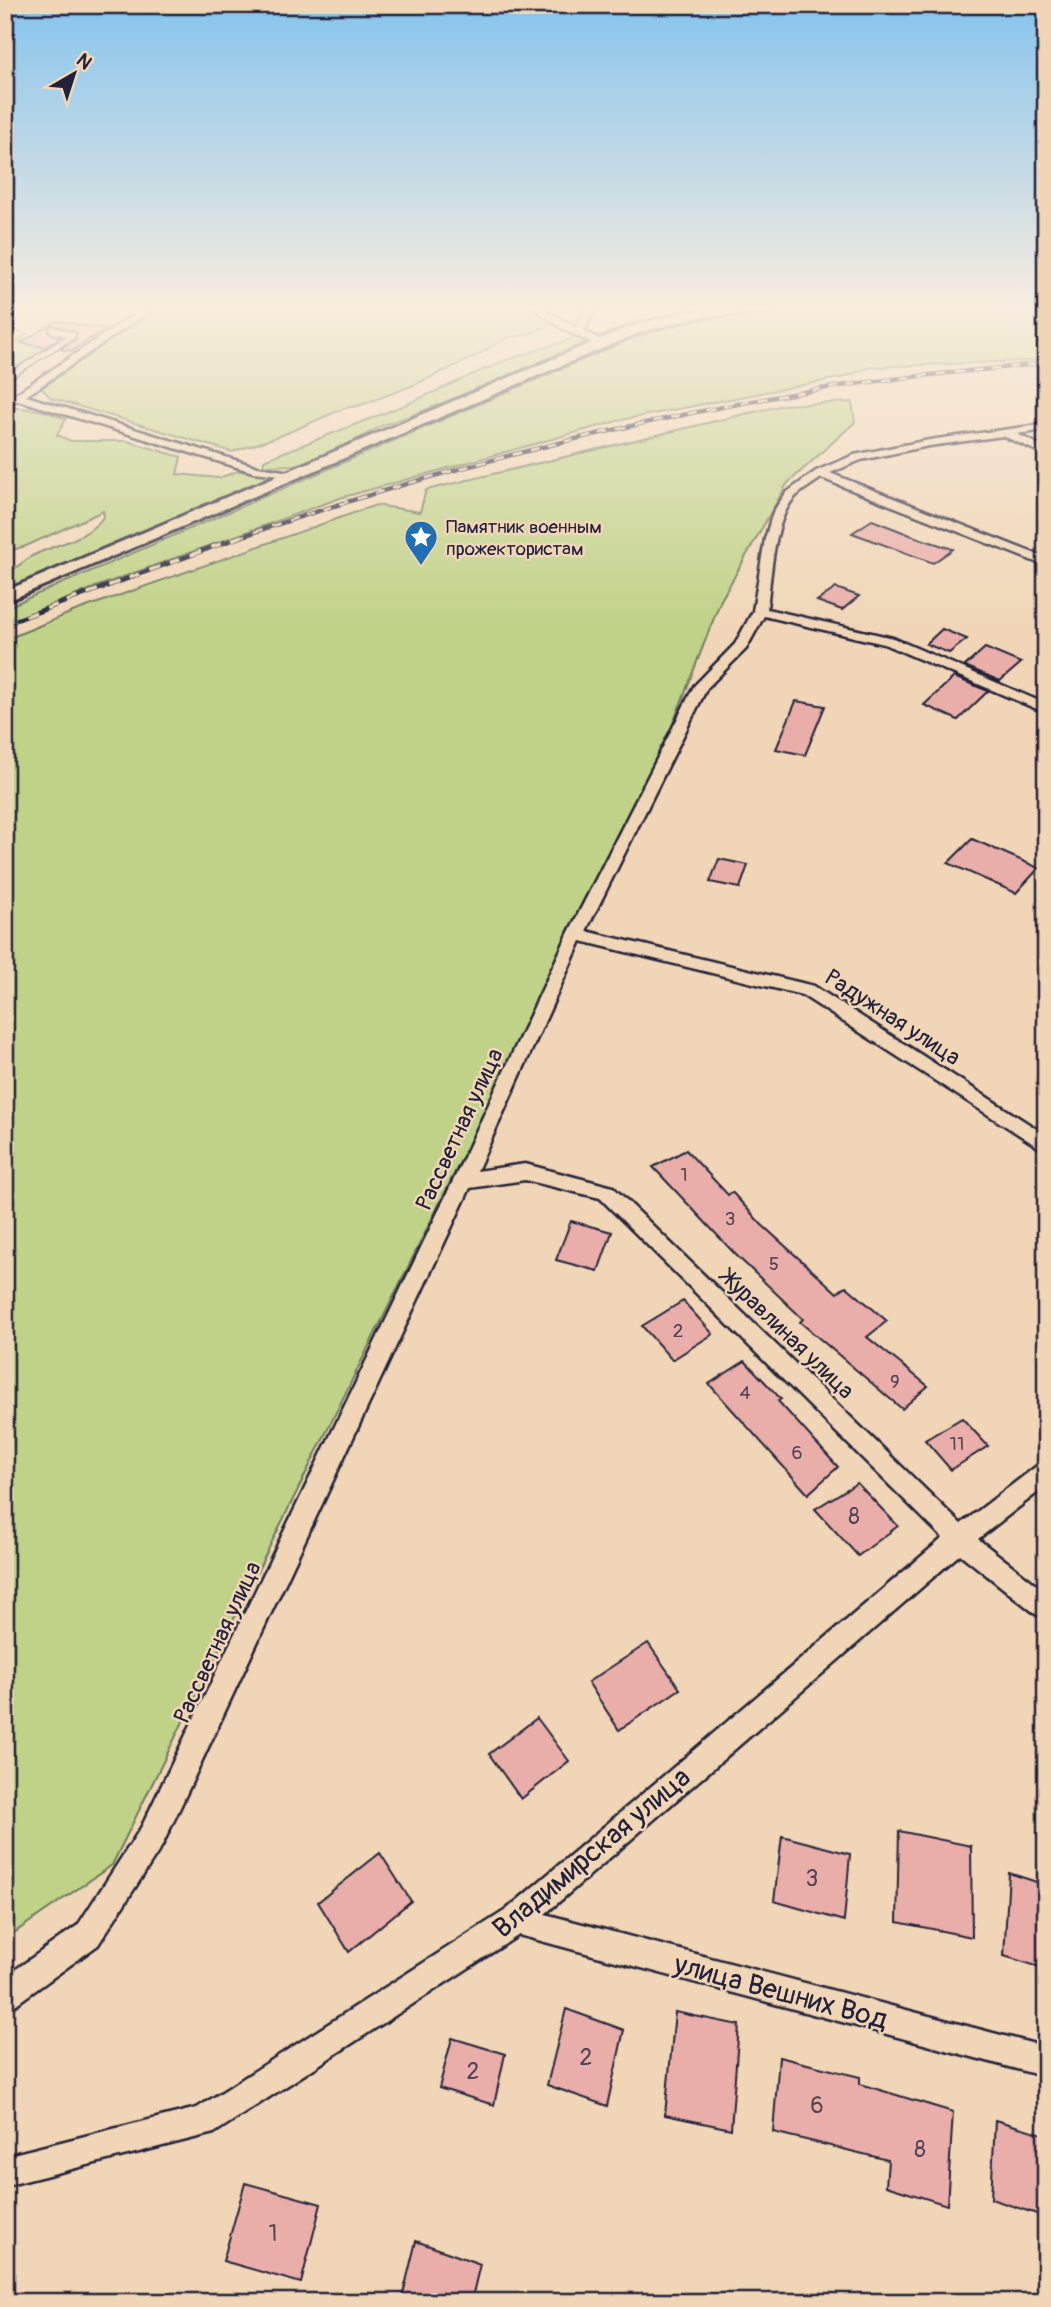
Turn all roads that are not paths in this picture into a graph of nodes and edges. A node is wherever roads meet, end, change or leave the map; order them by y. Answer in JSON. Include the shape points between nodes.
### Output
{"nodes":[{"id":1,"x":69,"y":413,"type":"edge"},
{"id":2,"x":439,"y":413,"type":"edge"},
{"id":3,"x":1046,"y":427,"type":"edge"},
{"id":4,"x":1004,"y":433,"type":"junction"},
{"id":5,"x":1046,"y":452,"type":"edge"},
{"id":6,"x":820,"y":473,"type":"junction"},
{"id":7,"x":293,"y":475,"type":"junction"},
{"id":8,"x":1046,"y":562,"type":"edge"},
{"id":9,"x":5,"y":597,"type":"edge"},
{"id":10,"x":760,"y":611,"type":"junction"},
{"id":11,"x":1046,"y":709,"type":"edge"},
{"id":12,"x":576,"y":934,"type":"junction"},
{"id":13,"x":1046,"y":1145,"type":"edge"},
{"id":14,"x":463,"y":1181,"type":"junction"},
{"id":15,"x":1046,"y":1472,"type":"edge"},
{"id":16,"x":960,"y":1539,"type":"junction"},
{"id":17,"x":1046,"y":1607,"type":"edge"},
{"id":18,"x":516,"y":1920,"type":"junction"},
{"id":19,"x":5,"y":1995,"type":"edge"},
{"id":20,"x":1046,"y":2062,"type":"edge"},
{"id":21,"x":5,"y":2171,"type":"edge"}],
"edges":[{"from":1,"to":7,"type":"street","via":[[257,470]]},
{"from":2,"to":7,"type":"street"},
{"from":3,"to":4,"type":"street","name":"Рассветная улица"},
{"from":4,"to":5,"type":"street"},
{"from":4,"to":6,"type":"street","name":"Рассветная улица","via":[[858,457]]},
{"from":6,"to":8,"type":"street"},
{"from":6,"to":10,"type":"street","name":"Рассветная улица","via":[[790,495],[779,512]]},
{"from":7,"to":9,"type":"street"},
{"from":10,"to":11,"type":"street","via":[[888,641]]},
{"from":10,"to":12,"type":"street","name":"Рассветная улица","via":[[741,646],[701,686]]},
{"from":12,"to":13,"type":"street","name":"Радужная улица","via":[[808,990]]},
{"from":12,"to":14,"type":"street","name":"Рассветная улица"},
{"from":14,"to":16,"type":"street","name":"Журавлиная улица","via":[[525,1172],[606,1192]]},
{"from":14,"to":19,"type":"street","name":"Рассветная улица","via":[[152,1836],[88,1935]]},
{"from":15,"to":16,"type":"street","name":"Владимирская улица"},
{"from":16,"to":17,"type":"street","name":"Журавлиная улица"},
{"from":16,"to":18,"type":"street","name":"Владимирская улица"},
{"from":18,"to":20,"type":"street","name":"улица Вешних Вод"},
{"from":18,"to":21,"type":"street","name":"Владимирская улица","via":[[203,2122]]}]}
